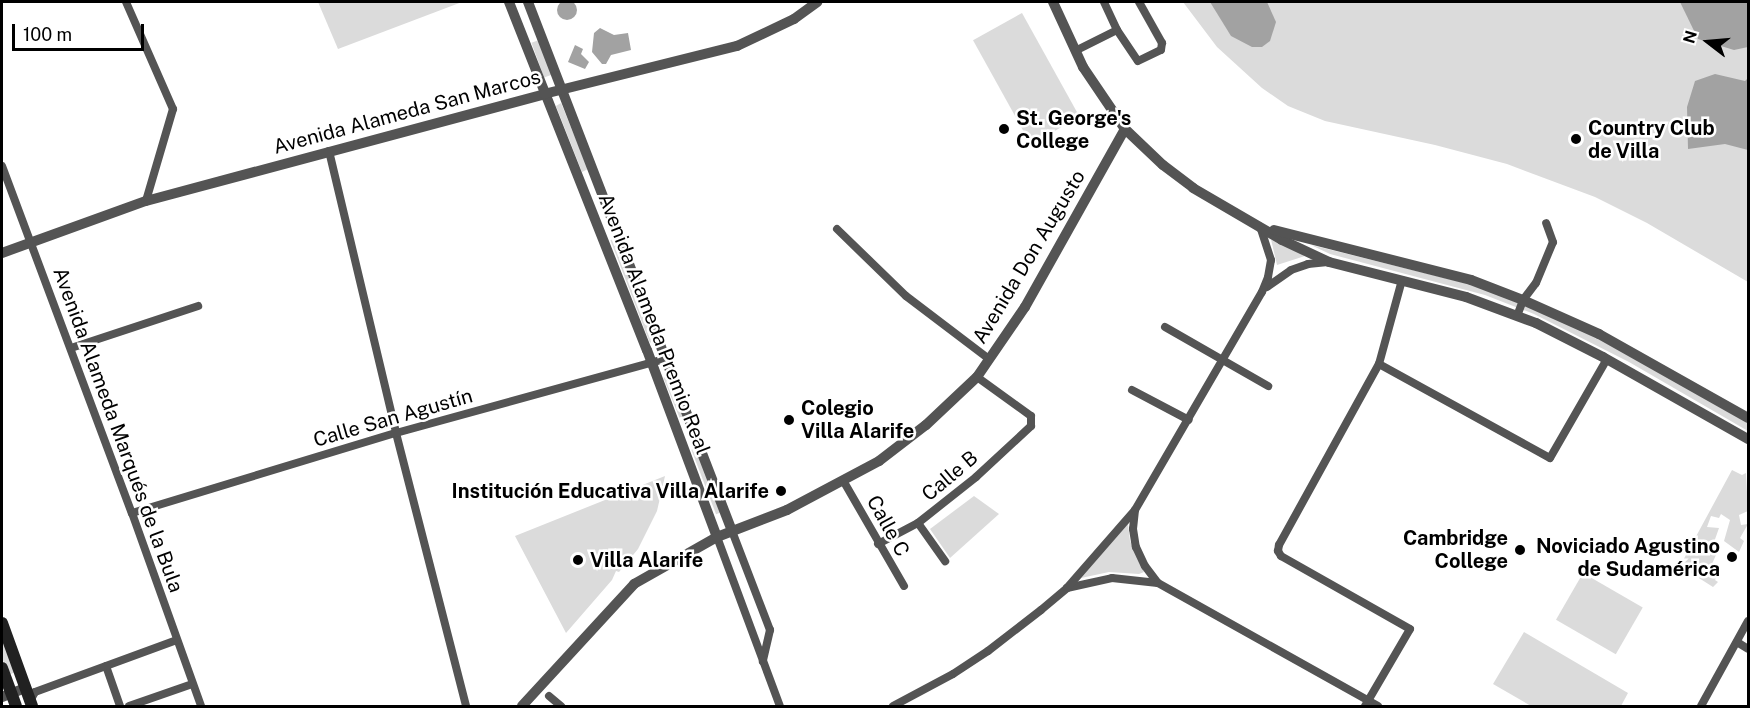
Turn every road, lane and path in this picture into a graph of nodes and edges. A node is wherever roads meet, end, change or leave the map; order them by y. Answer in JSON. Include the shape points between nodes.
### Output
{"nodes":[{"id":1,"x":126,"y":2,"type":"edge"},
{"id":2,"x":509,"y":2,"type":"edge"},
{"id":3,"x":528,"y":2,"type":"edge"},
{"id":4,"x":817,"y":2,"type":"edge"},
{"id":5,"x":1053,"y":2,"type":"edge"},
{"id":6,"x":1104,"y":2,"type":"edge"},
{"id":7,"x":1138,"y":2,"type":"edge"},
{"id":8,"x":1118,"y":30,"type":"junction"},
{"id":9,"x":1075,"y":51,"type":"junction"},
{"id":10,"x":562,"y":90,"type":"junction"},
{"id":11,"x":544,"y":94,"type":"junction"},
{"id":12,"x":1125,"y":129,"type":"junction"},
{"id":13,"x":329,"y":151,"type":"junction"},
{"id":14,"x":2,"y":166,"type":"edge"},
{"id":15,"x":596,"y":181,"type":"junction"},
{"id":16,"x":581,"y":187,"type":"junction"},
{"id":17,"x":146,"y":201,"type":"junction"},
{"id":18,"x":1546,"y":223,"type":"dead end"},
{"id":19,"x":612,"y":224,"type":"junction"},
{"id":20,"x":1260,"y":226,"type":"junction"},
{"id":21,"x":837,"y":229,"type":"dead end"},
{"id":22,"x":599,"y":230,"type":"junction"},
{"id":23,"x":31,"y":242,"type":"junction"},
{"id":24,"x":2,"y":253,"type":"edge"},
{"id":25,"x":1329,"y":262,"type":"junction"},
{"id":26,"x":1402,"y":280,"type":"junction"},
{"id":27,"x":1262,"y":292,"type":"junction"},
{"id":28,"x":1523,"y":300,"type":"junction"},
{"id":29,"x":198,"y":306,"type":"dead end"},
{"id":30,"x":1517,"y":316,"type":"junction"},
{"id":31,"x":1165,"y":327,"type":"dead end"},
{"id":32,"x":70,"y":348,"type":"junction"},
{"id":33,"x":665,"y":359,"type":"junction"},
{"id":34,"x":989,"y":359,"type":"junction"},
{"id":35,"x":1607,"y":359,"type":"junction"},
{"id":36,"x":1223,"y":361,"type":"junction"},
{"id":37,"x":652,"y":363,"type":"junction"},
{"id":38,"x":1379,"y":364,"type":"junction"},
{"id":39,"x":977,"y":377,"type":"junction"},
{"id":40,"x":1268,"y":386,"type":"dead end"},
{"id":41,"x":1132,"y":390,"type":"dead end"},
{"id":42,"x":1749,"y":418,"type":"edge"},
{"id":43,"x":1189,"y":420,"type":"junction"},
{"id":44,"x":691,"y":429,"type":"junction"},
{"id":45,"x":396,"y":433,"type":"junction"},
{"id":46,"x":679,"y":435,"type":"junction"},
{"id":47,"x":1749,"y":439,"type":"edge"},
{"id":48,"x":844,"y":482,"type":"junction"},
{"id":49,"x":1135,"y":510,"type":"junction"},
{"id":50,"x":132,"y":513,"type":"junction"},
{"id":51,"x":918,"y":523,"type":"junction"},
{"id":52,"x":732,"y":531,"type":"junction"},
{"id":53,"x":717,"y":537,"type":"junction"},
{"id":54,"x":878,"y":544,"type":"junction"},
{"id":55,"x":945,"y":561,"type":"dead end"},
{"id":56,"x":1158,"y":583,"type":"junction"},
{"id":57,"x":904,"y":586,"type":"dead end"},
{"id":58,"x":1066,"y":588,"type":"junction"},
{"id":59,"x":1749,"y":621,"type":"edge"},
{"id":60,"x":2,"y":623,"type":"edge"},
{"id":61,"x":177,"y":640,"type":"junction"},
{"id":62,"x":1737,"y":642,"type":"junction"},
{"id":63,"x":1749,"y":649,"type":"edge"},
{"id":64,"x":763,"y":662,"type":"junction"},
{"id":65,"x":106,"y":666,"type":"junction"},
{"id":66,"x":2,"y":668,"type":"edge"},
{"id":67,"x":192,"y":684,"type":"junction"},
{"id":68,"x":549,"y":696,"type":"dead end"},
{"id":69,"x":31,"y":697,"type":"edge"},
{"id":70,"x":11,"y":702,"type":"edge"},
{"id":71,"x":1367,"y":703,"type":"edge"},
{"id":72,"x":120,"y":706,"type":"edge"},
{"id":73,"x":129,"y":706,"type":"edge"},
{"id":74,"x":201,"y":706,"type":"edge"},
{"id":75,"x":466,"y":706,"type":"edge"},
{"id":76,"x":522,"y":706,"type":"edge"},
{"id":77,"x":561,"y":706,"type":"edge"},
{"id":78,"x":780,"y":706,"type":"edge"},
{"id":79,"x":893,"y":706,"type":"edge"},
{"id":80,"x":1378,"y":706,"type":"edge"},
{"id":81,"x":1701,"y":706,"type":"edge"}],
"edges":[{"from":1,"to":17,"type":"street","via":[[173,109]]},
{"from":2,"to":11,"type":"street","name":"Avenida Alameda Premio Real"},
{"from":3,"to":10,"type":"street","name":"Avenida Alameda Premio Real"},
{"from":4,"to":10,"type":"street","name":"Avenida Alameda San Marcos","via":[[794,19],[737,46]]},
{"from":5,"to":9,"type":"street"},
{"from":6,"to":8,"type":"street"},
{"from":7,"to":8,"type":"street","via":[[1162,43],[1161,50],[1138,61]]},
{"from":8,"to":9,"type":"street"},
{"from":9,"to":12,"type":"street"},
{"from":10,"to":11,"type":"street","name":"Avenida Alameda San Marcos"},
{"from":10,"to":15,"type":"street","name":"Avenida Alameda Premio Real"},
{"from":11,"to":13,"type":"street","name":"Avenida Alameda San Marcos"},
{"from":11,"to":16,"type":"street","name":"Avenida Alameda Premio Real"},
{"from":12,"to":20,"type":"street","via":[[1193,188]]},
{"from":12,"to":34,"type":"street","name":"Avenida Don Augusto","via":[[1025,307]]},
{"from":13,"to":17,"type":"street","name":"Avenida Alameda San Marcos"},
{"from":13,"to":45,"type":"street"},
{"from":14,"to":23,"type":"street","name":"Avenida Alameda Marqués de la Bula"},
{"from":15,"to":16,"type":"street"},
{"from":15,"to":19,"type":"street","name":"Avenida Alameda Premio Real"},
{"from":16,"to":22,"type":"street","name":"Avenida Alameda Premio Real"},
{"from":17,"to":23,"type":"street","name":"Avenida Alameda San Marcos"},
{"from":18,"to":28,"type":"street","via":[[1552,242],[1536,283]]},
{"from":19,"to":22,"type":"street"},
{"from":19,"to":33,"type":"street","name":"Avenida Alameda Premio Real"},
{"from":20,"to":25,"type":"street"},
{"from":20,"to":27,"type":"street","via":[[1271,260]]},
{"from":20,"to":28,"type":"street","via":[[1471,280]]},
{"from":21,"to":34,"type":"street","via":[[906,296]]},
{"from":22,"to":37,"type":"street","name":"Avenida Alameda Premio Real"},
{"from":23,"to":24,"type":"street","name":"Avenida Alameda San Marcos"},
{"from":23,"to":32,"type":"street","name":"Avenida Alameda Marqués de la Bula"},
{"from":25,"to":26,"type":"street"},
{"from":25,"to":27,"type":"street","via":[[1291,270],[1274,279]]},
{"from":26,"to":30,"type":"street"},
{"from":26,"to":38,"type":"street"},
{"from":27,"to":36,"type":"street"},
{"from":28,"to":30,"type":"street"},
{"from":28,"to":42,"type":"street","via":[[1599,334]]},
{"from":29,"to":32,"type":"street"},
{"from":30,"to":35,"type":"street"},
{"from":31,"to":36,"type":"street"},
{"from":32,"to":50,"type":"street","name":"Avenida Alameda Marqués de la Bula"},
{"from":33,"to":37,"type":"street","name":"Calle San Agustín"},
{"from":33,"to":44,"type":"street","name":"Avenida Alameda Premio Real"},
{"from":34,"to":39,"type":"street","name":"Avenida Don Augusto"},
{"from":35,"to":38,"type":"street","via":[[1550,458]]},
{"from":35,"to":47,"type":"street"},
{"from":36,"to":40,"type":"street"},
{"from":36,"to":43,"type":"street"},
{"from":37,"to":45,"type":"street","name":"Calle San Agustín"},
{"from":37,"to":46,"type":"street","name":"Avenida Alameda Premio Real"},
{"from":38,"to":71,"type":"street","via":[[1278,551],[1408,633]]},
{"from":39,"to":48,"type":"street","name":"Avenida Don Augusto","via":[[926,425]]},
{"from":39,"to":51,"type":"street","name":"Calle B","via":[[1030,416],[1031,426]]},
{"from":41,"to":43,"type":"street"},
{"from":43,"to":49,"type":"street"},
{"from":44,"to":46,"type":"street"},
{"from":44,"to":52,"type":"street","name":"Avenida Alameda Premio Real"},
{"from":45,"to":50,"type":"street","name":"Calle San Agustín"},
{"from":45,"to":75,"type":"street"},
{"from":46,"to":53,"type":"street","name":"Avenida Alameda Premio Real"},
{"from":48,"to":52,"type":"street","name":"Avenida Don Augusto"},
{"from":48,"to":54,"type":"street","name":"Calle C"},
{"from":49,"to":56,"type":"street","via":[[1136,547],[1144,566]]},
{"from":49,"to":58,"type":"street"},
{"from":50,"to":61,"type":"street","name":"Avenida Alameda Marqués de la Bula"},
{"from":51,"to":54,"type":"street","name":"Calle B"},
{"from":51,"to":55,"type":"street"},
{"from":52,"to":53,"type":"street","name":"Avenida Don Augusto"},
{"from":52,"to":64,"type":"street","name":"Avenida Alameda Premio Real","via":[[770,630]]},
{"from":53,"to":64,"type":"street","name":"Avenida Alameda Premio Real"},
{"from":53,"to":76,"type":"street","name":"Avenida Don Augusto","via":[[634,584]]},
{"from":54,"to":57,"type":"street","name":"Calle C"},
{"from":56,"to":58,"type":"street","via":[[1112,578]]},
{"from":56,"to":71,"type":"street"},
{"from":58,"to":79,"type":"street","via":[[988,651]]},
{"from":59,"to":62,"type":"street"},
{"from":60,"to":69,"type":"main road"},
{"from":61,"to":65,"type":"street"},
{"from":61,"to":67,"type":"street","name":"Avenida Alameda Marqués de la Bula"},
{"from":62,"to":63,"type":"street"},
{"from":62,"to":81,"type":"street"},
{"from":64,"to":78,"type":"street","name":"Avenida Alameda Premio Real"},
{"from":65,"to":69,"type":"street"},
{"from":65,"to":72,"type":"street"},
{"from":66,"to":70,"type":"main road"},
{"from":67,"to":73,"type":"street"},
{"from":67,"to":74,"type":"street","name":"Avenida Alameda Marqués de la Bula"},
{"from":68,"to":77,"type":"street"},
{"from":69,"to":70,"type":"street"},
{"from":71,"to":80,"type":"street"}]}
